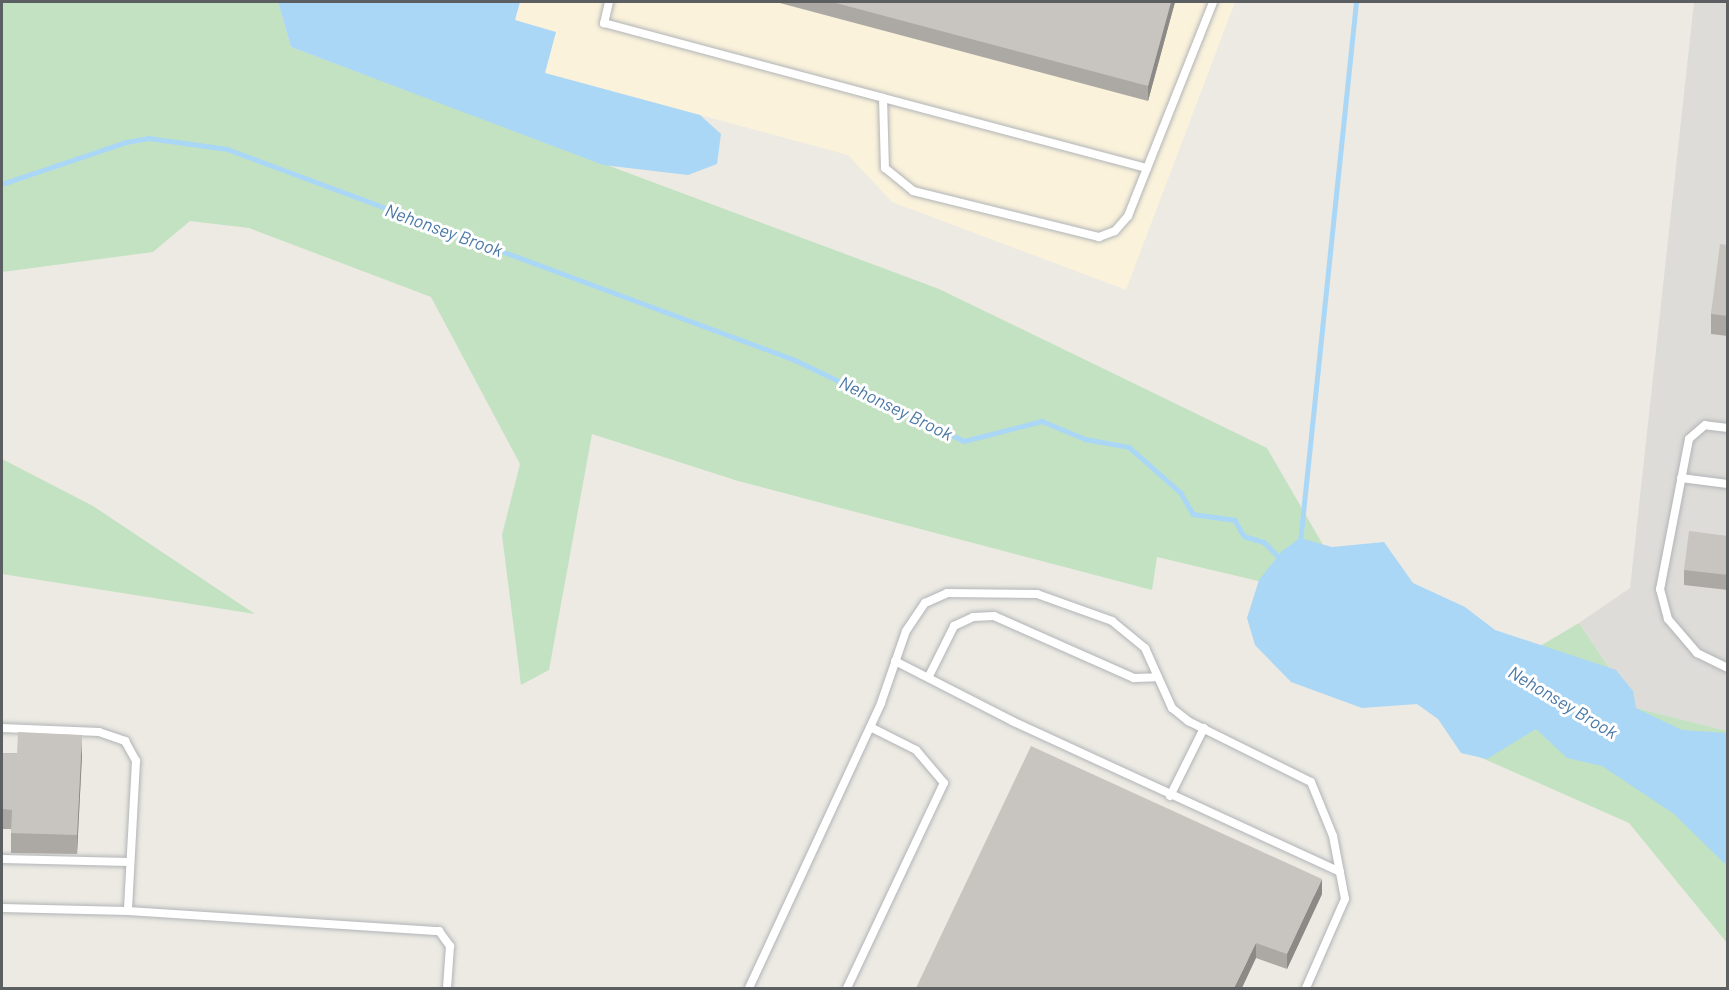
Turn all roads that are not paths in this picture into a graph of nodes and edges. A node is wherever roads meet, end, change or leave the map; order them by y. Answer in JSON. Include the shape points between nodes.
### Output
{"nodes":[{"id":1,"x":609,"y":2,"type":"edge"},
{"id":2,"x":1213,"y":2,"type":"edge"},
{"id":3,"x":883,"y":98,"type":"junction"},
{"id":4,"x":1147,"y":168,"type":"junction"},
{"id":5,"x":1728,"y":428,"type":"edge"},
{"id":6,"x":1681,"y":478,"type":"junction"},
{"id":7,"x":1728,"y":484,"type":"edge"},
{"id":8,"x":895,"y":661,"type":"junction"},
{"id":9,"x":1728,"y":668,"type":"edge"},
{"id":10,"x":929,"y":676,"type":"junction"},
{"id":11,"x":1158,"y":677,"type":"junction"},
{"id":12,"x":870,"y":727,"type":"junction"},
{"id":13,"x":2,"y":728,"type":"edge"},
{"id":14,"x":1204,"y":728,"type":"junction"},
{"id":15,"x":1170,"y":796,"type":"junction"},
{"id":16,"x":2,"y":859,"type":"edge"},
{"id":17,"x":129,"y":862,"type":"junction"},
{"id":18,"x":1340,"y":872,"type":"junction"},
{"id":19,"x":2,"y":908,"type":"edge"},
{"id":20,"x":128,"y":911,"type":"junction"},
{"id":21,"x":447,"y":988,"type":"edge"},
{"id":22,"x":749,"y":988,"type":"edge"},
{"id":23,"x":847,"y":988,"type":"edge"},
{"id":24,"x":1306,"y":988,"type":"edge"}],
"edges":[{"from":1,"to":3,"type":"lane","via":[[604,23]]},
{"from":2,"to":4,"type":"lane"},
{"from":3,"to":4,"type":"lane"},
{"from":3,"to":4,"type":"lane","via":[[881,149],[885,168],[896,183],[1080,237],[1115,231],[1128,216]]},
{"from":5,"to":6,"type":"lane","via":[[1705,425],[1689,439]]},
{"from":6,"to":7,"type":"lane"},
{"from":6,"to":9,"type":"lane","via":[[1660,589],[1668,619],[1697,653]]},
{"from":8,"to":10,"type":"lane"},
{"from":8,"to":11,"type":"lane","via":[[906,631],[925,603],[947,593],[1037,594],[1112,621],[1145,648]]},
{"from":8,"to":12,"type":"lane"},
{"from":10,"to":11,"type":"lane","via":[[954,626],[973,617],[994,616],[1134,678]]},
{"from":10,"to":15,"type":"lane"},
{"from":11,"to":14,"type":"lane","via":[[1172,708]]},
{"from":12,"to":22,"type":"lane"},
{"from":12,"to":23,"type":"lane","via":[[916,750],[944,783]]},
{"from":13,"to":17,"type":"lane","via":[[99,732],[125,741],[136,761]]},
{"from":14,"to":15,"type":"lane"},
{"from":14,"to":18,"type":"lane","via":[[1311,783],[1333,836]]},
{"from":15,"to":18,"type":"lane"},
{"from":16,"to":17,"type":"lane"},
{"from":17,"to":20,"type":"lane"},
{"from":18,"to":24,"type":"lane","via":[[1345,899]]},
{"from":19,"to":20,"type":"lane"},
{"from":20,"to":21,"type":"lane","via":[[439,931],[450,946]]}]}
